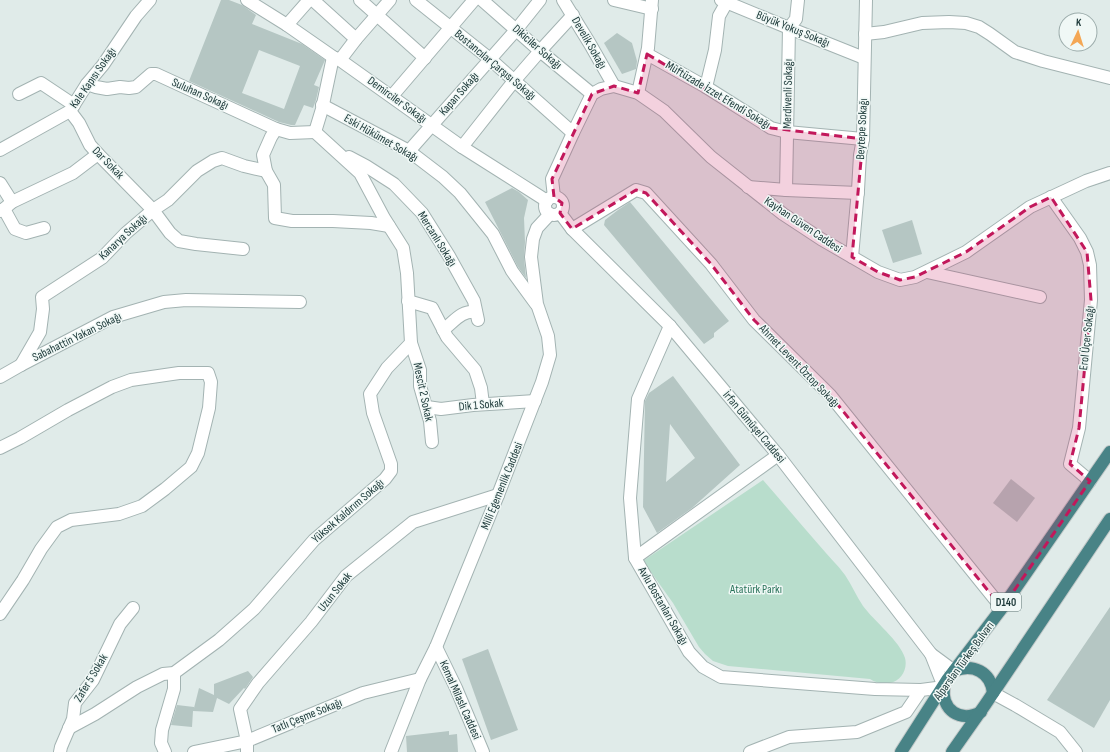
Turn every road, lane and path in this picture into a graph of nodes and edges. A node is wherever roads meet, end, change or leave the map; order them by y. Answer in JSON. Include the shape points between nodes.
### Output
{"nodes":[{"id":1,"x":150,"y":0,"type":"edge"},
{"id":2,"x":309,"y":0,"type":"edge"},
{"id":3,"x":313,"y":0,"type":"edge"},
{"id":4,"x":360,"y":0,"type":"edge"},
{"id":5,"x":390,"y":0,"type":"edge"},
{"id":6,"x":416,"y":0,"type":"edge"},
{"id":7,"x":474,"y":0,"type":"edge"},
{"id":8,"x":482,"y":0,"type":"edge"},
{"id":9,"x":540,"y":0,"type":"edge"},
{"id":10,"x":563,"y":0,"type":"edge"},
{"id":11,"x":614,"y":0,"type":"edge"},
{"id":12,"x":798,"y":0,"type":"edge"},
{"id":13,"x":866,"y":0,"type":"edge"},
{"id":14,"x":250,"y":1,"type":"edge"},
{"id":15,"x":726,"y":1,"type":"edge"},
{"id":16,"x":652,"y":4,"type":"edge"},
{"id":17,"x":377,"y":15,"type":"junction"},
{"id":18,"x":573,"y":15,"type":"junction"},
{"id":19,"x":287,"y":25,"type":"junction"},
{"id":20,"x":450,"y":28,"type":"junction"},
{"id":21,"x":789,"y":28,"type":"junction"},
{"id":22,"x":516,"y":30,"type":"junction"},
{"id":23,"x":865,"y":34,"type":"junction"},
{"id":24,"x":356,"y":39,"type":"junction"},
{"id":25,"x":540,"y":51,"type":"junction"},
{"id":26,"x":647,"y":54,"type":"junction"},
{"id":27,"x":337,"y":58,"type":"junction"},
{"id":28,"x":425,"y":58,"type":"junction"},
{"id":29,"x":864,"y":58,"type":"junction"},
{"id":30,"x":490,"y":59,"type":"junction"},
{"id":31,"x":1110,"y":78,"type":"edge"},
{"id":32,"x":514,"y":81,"type":"junction"},
{"id":33,"x":87,"y":84,"type":"junction"},
{"id":34,"x":614,"y":86,"type":"junction"},
{"id":35,"x":706,"y":87,"type":"junction"},
{"id":36,"x":638,"y":93,"type":"junction"},
{"id":37,"x":19,"y":94,"type":"dead end"},
{"id":38,"x":592,"y":94,"type":"junction"},
{"id":39,"x":392,"y":96,"type":"junction"},
{"id":40,"x":322,"y":106,"type":"junction"},
{"id":41,"x":72,"y":108,"type":"junction"},
{"id":42,"x":431,"y":125,"type":"junction"},
{"id":43,"x":276,"y":129,"type":"junction"},
{"id":44,"x":315,"y":132,"type":"junction"},
{"id":45,"x":787,"y":132,"type":"junction"},
{"id":46,"x":573,"y":133,"type":"junction"},
{"id":47,"x":863,"y":140,"type":"junction"},
{"id":48,"x":462,"y":147,"type":"junction"},
{"id":49,"x":0,"y":150,"type":"edge"},
{"id":50,"x":334,"y":150,"type":"junction"},
{"id":51,"x":409,"y":152,"type":"junction"},
{"id":52,"x":98,"y":154,"type":"junction"},
{"id":53,"x":266,"y":171,"type":"junction"},
{"id":54,"x":1110,"y":173,"type":"edge"},
{"id":55,"x":0,"y":183,"type":"edge"},
{"id":56,"x":748,"y":187,"type":"junction"},
{"id":57,"x":786,"y":190,"type":"junction"},
{"id":58,"x":858,"y":192,"type":"junction"},
{"id":59,"x":1051,"y":197,"type":"junction"},
{"id":60,"x":550,"y":199,"type":"junction"},
{"id":61,"x":5,"y":207,"type":"edge"},
{"id":62,"x":153,"y":210,"type":"junction"},
{"id":63,"x":555,"y":213,"type":"junction"},
{"id":64,"x":389,"y":226,"type":"junction"},
{"id":65,"x":44,"y":228,"type":"dead end"},
{"id":66,"x":572,"y":229,"type":"junction"},
{"id":67,"x":243,"y":248,"type":"dead end"},
{"id":68,"x":852,"y":257,"type":"junction"},
{"id":69,"x":927,"y":272,"type":"junction"},
{"id":70,"x":1040,"y":297,"type":"dead end"},
{"id":71,"x":408,"y":301,"type":"junction"},
{"id":72,"x":300,"y":302,"type":"dead end"},
{"id":73,"x":538,"y":306,"type":"junction"},
{"id":74,"x":670,"y":326,"type":"junction"},
{"id":75,"x":443,"y":330,"type":"junction"},
{"id":76,"x":411,"y":343,"type":"junction"},
{"id":77,"x":21,"y":365,"type":"junction"},
{"id":78,"x":0,"y":377,"type":"edge"},
{"id":79,"x":535,"y":401,"type":"junction"},
{"id":80,"x":483,"y":404,"type":"junction"},
{"id":81,"x":427,"y":407,"type":"junction"},
{"id":82,"x":432,"y":442,"type":"dead end"},
{"id":83,"x":0,"y":448,"type":"edge"},
{"id":84,"x":1110,"y":452,"type":"edge"},
{"id":85,"x":778,"y":455,"type":"junction"},
{"id":86,"x":1090,"y":481,"type":"junction"},
{"id":87,"x":498,"y":496,"type":"junction"},
{"id":88,"x":1110,"y":519,"type":"edge"},
{"id":89,"x":635,"y":558,"type":"junction"},
{"id":90,"x":133,"y":608,"type":"dead end"},
{"id":91,"x":1002,"y":608,"type":"junction"},
{"id":92,"x":0,"y":614,"type":"edge"},
{"id":93,"x":436,"y":647,"type":"junction"},
{"id":94,"x":931,"y":654,"type":"junction"},
{"id":95,"x":954,"y":671,"type":"junction"},
{"id":96,"x":174,"y":673,"type":"junction"},
{"id":97,"x":420,"y":678,"type":"junction"},
{"id":98,"x":944,"y":687,"type":"junction"},
{"id":99,"x":921,"y":690,"type":"junction"},
{"id":100,"x":993,"y":694,"type":"junction"},
{"id":101,"x":981,"y":712,"type":"junction"},
{"id":102,"x":69,"y":728,"type":"junction"},
{"id":103,"x":247,"y":746,"type":"edge"},
{"id":104,"x":60,"y":752,"type":"edge"},
{"id":105,"x":165,"y":752,"type":"edge"},
{"id":106,"x":194,"y":752,"type":"edge"},
{"id":107,"x":255,"y":752,"type":"edge"},
{"id":108,"x":391,"y":752,"type":"edge"},
{"id":109,"x":483,"y":752,"type":"edge"},
{"id":110,"x":750,"y":752,"type":"edge"},
{"id":111,"x":901,"y":752,"type":"edge"},
{"id":112,"x":952,"y":752,"type":"edge"},
{"id":113,"x":1076,"y":752,"type":"edge"}],
"edges":[{"from":1,"to":33,"type":"street","name":"Kale Kapısı Sokağı"},
{"from":2,"to":19,"type":"street"},
{"from":3,"to":24,"type":"street"},
{"from":4,"to":17,"type":"street"},
{"from":5,"to":17,"type":"street"},
{"from":6,"to":20,"type":"street","name":"Bostancılar Çarşısı Sokağı"},
{"from":7,"to":20,"type":"street"},
{"from":8,"to":22,"type":"street","name":"Dikiciler Sokağı"},
{"from":9,"to":22,"type":"street","name":"Kapan Sokağı"},
{"from":10,"to":18,"type":"street","name":"Develik Sokağı"},
{"from":11,"to":16,"type":"street"},
{"from":12,"to":21,"type":"street","name":"Merdivenli Sokağı","via":[[796,19]]},
{"from":13,"to":23,"type":"street","name":"Beytepe Sokağı"},
{"from":14,"to":19,"type":"street","name":"Demirciler Sokağı"},
{"from":15,"to":21,"type":"street","name":"Büyük Yokuş Sokağı"},
{"from":15,"to":35,"type":"street","via":[[719,16],[715,50]]},
{"from":16,"to":26,"type":"street"},
{"from":17,"to":24,"type":"street"},
{"from":17,"to":28,"type":"street"},
{"from":18,"to":25,"type":"street"},
{"from":18,"to":34,"type":"street","name":"Develik Sokağı"},
{"from":19,"to":27,"type":"street","name":"Demirciler Sokağı"},
{"from":20,"to":28,"type":"street"},
{"from":20,"to":30,"type":"street","name":"Bostancılar Çarşısı Sokağı"},
{"from":21,"to":29,"type":"street","name":"Büyük Yokuş Sokağı"},
{"from":21,"to":45,"type":"street","name":"Merdivenli Sokağı"},
{"from":22,"to":25,"type":"street","name":"Dikiciler Sokağı"},
{"from":22,"to":30,"type":"street","name":"Kapan Sokağı"},
{"from":23,"to":29,"type":"street","name":"Beytepe Sokağı"},
{"from":23,"to":31,"type":"street","via":[[922,23],[966,23],[979,27],[1015,52]]},
{"from":24,"to":27,"type":"street"},
{"from":25,"to":32,"type":"street"},
{"from":25,"to":38,"type":"street","name":"Dikiciler Sokağı"},
{"from":26,"to":35,"type":"street","name":"Müftüzade İzzet Efendi Sokağı"},
{"from":26,"to":36,"type":"street"},
{"from":27,"to":39,"type":"street","name":"Demirciler Sokağı"},
{"from":27,"to":40,"type":"street"},
{"from":28,"to":39,"type":"street"},
{"from":29,"to":47,"type":"street","name":"Beytepe Sokağı"},
{"from":30,"to":32,"type":"street","name":"Bostancılar Çarşısı Sokağı"},
{"from":30,"to":42,"type":"street","name":"Kapan Sokağı"},
{"from":32,"to":46,"type":"street","name":"Bostancılar Çarşısı Sokağı"},
{"from":32,"to":48,"type":"street"},
{"from":33,"to":41,"type":"street","name":"Kale Kapısı Sokağı"},
{"from":33,"to":43,"type":"street","name":"Suluhan Sokağı","via":[[107,90],[136,87],[151,74],[156,74]]},
{"from":34,"to":36,"type":"street","name":"Kayhan Güven Caddesi"},
{"from":34,"to":38,"type":"street"},
{"from":35,"to":45,"type":"street","name":"Müftüzade İzzet Efendi Sokağı","via":[[771,128]]},
{"from":36,"to":56,"type":"street","name":"Kayhan Güven Caddesi","via":[[664,111],[712,158]]},
{"from":37,"to":41,"type":"street","via":[[42,83]]},
{"from":38,"to":46,"type":"street"},
{"from":39,"to":42,"type":"street","name":"Demirciler Sokağı"},
{"from":40,"to":44,"type":"street"},
{"from":40,"to":51,"type":"street","name":"Eski Hükümet Sokağı"},
{"from":41,"to":49,"type":"street","name":"Kale Kapısı Sokağı"},
{"from":41,"to":52,"type":"street","name":"Dar Sokak","via":[[90,145]]},
{"from":42,"to":48,"type":"street","name":"Demirciler Sokağı"},
{"from":42,"to":51,"type":"street","name":"Kapan Sokağı"},
{"from":43,"to":44,"type":"street","name":"Suluhan Sokağı"},
{"from":43,"to":53,"type":"street","via":[[263,155]]},
{"from":44,"to":50,"type":"street"},
{"from":45,"to":47,"type":"street","name":"Müftüzade İzzet Efendi Sokağı"},
{"from":45,"to":57,"type":"street","name":"Merdivenli Sokağı"},
{"from":46,"to":60,"type":"street","via":[[552,179]]},
{"from":47,"to":58,"type":"street","name":"Beytepe Sokağı"},
{"from":48,"to":60,"type":"street","name":"Demirciler Sokağı"},
{"from":50,"to":64,"type":"street","via":[[360,173]]},
{"from":50,"to":75,"type":"street","name":"Mercanlı Sokağı","via":[[394,184],[422,213],[474,301],[477,316],[461,314]]},
{"from":51,"to":73,"type":"street","name":"Eski Hükümet Sokağı","via":[[443,176],[460,193],[493,234],[512,271]]},
{"from":52,"to":61,"type":"street","via":[[73,173]]},
{"from":52,"to":62,"type":"street","name":"Dar Sokak"},
{"from":53,"to":62,"type":"street","name":"Kanarya Sokağı","via":[[222,158],[217,159],[197,171],[168,200]]},
{"from":53,"to":64,"type":"street","via":[[274,185],[275,218]]},
{"from":54,"to":59,"type":"street","name":"Kayhan Güven Caddesi"},
{"from":55,"to":61,"type":"street"},
{"from":56,"to":57,"type":"street"},
{"from":56,"to":68,"type":"street","name":"Kayhan Güven Caddesi","via":[[783,214]]},
{"from":57,"to":58,"type":"street"},
{"from":58,"to":68,"type":"street","name":"Beytepe Sokağı"},
{"from":59,"to":69,"type":"street","name":"Kayhan Güven Caddesi","via":[[1030,207],[966,252]]},
{"from":59,"to":86,"type":"street","name":"Erol Üçer Sokağı","via":[[1080,238],[1090,265],[1091,300],[1079,428],[1070,464]]},
{"from":60,"to":63,"type":"street","name":"İrfan Gümüşel Caddesi","via":[[557,198],[562,203],[562,210]]},
{"from":61,"to":65,"type":"street","via":[[15,230],[26,233]]},
{"from":62,"to":67,"type":"street","name":"Dar Sokak","via":[[179,241]]},
{"from":62,"to":77,"type":"street","name":"Kanarya Sokağı","via":[[102,258],[42,297],[40,332]]},
{"from":63,"to":66,"type":"street","name":"İrfan Gümüşel Caddesi"},
{"from":63,"to":73,"type":"street","name":"Milli Egemenlik Caddesi","via":[[537,228],[533,239],[531,257]]},
{"from":64,"to":71,"type":"street","via":[[403,248]]},
{"from":66,"to":74,"type":"street","name":"İrfan Gümüşel Caddesi"},
{"from":66,"to":91,"type":"street","name":"Ahmet Levent Öztop Sokağı","via":[[636,190],[646,193],[712,264],[754,320],[830,395]]},
{"from":68,"to":69,"type":"street","name":"Kayhan Güven Caddesi","via":[[878,272],[900,280]]},
{"from":69,"to":70,"type":"street"},
{"from":71,"to":75,"type":"street","via":[[432,308]]},
{"from":71,"to":76,"type":"street"},
{"from":72,"to":77,"type":"street","name":"Sabahattin Yakan Sokağı","via":[[164,302],[113,317]]},
{"from":73,"to":79,"type":"street","name":"Milli Egemenlik Caddesi","via":[[548,336],[550,356]]},
{"from":74,"to":85,"type":"street","name":"İrfan Gümüşel Caddesi"},
{"from":74,"to":89,"type":"street","name":"Avlu Bostanları Sokağı","via":[[638,399],[630,498]]},
{"from":75,"to":80,"type":"street","via":[[475,370]]},
{"from":76,"to":81,"type":"street","name":"Mescit 2 Sokak","via":[[420,370],[420,386]]},
{"from":76,"to":96,"type":"street","name":"Yüksek Kaldırım Sokağı","via":[[387,368],[370,394],[373,413],[391,464],[391,471],[314,540],[254,609],[219,640]]},
{"from":77,"to":78,"type":"street","name":"Sabahattin Yakan Sokağı"},
{"from":79,"to":80,"type":"street","name":"Dik 1 Sokak"},
{"from":79,"to":87,"type":"street","name":"Milli Egemenlik Caddesi"},
{"from":80,"to":81,"type":"street","name":"Dik 1 Sokak","via":[[441,409]]},
{"from":81,"to":82,"type":"street","name":"Mescit 2 Sokak"},
{"from":83,"to":92,"type":"street","via":[[112,387],[131,380],[179,373],[208,373],[211,382],[209,408],[198,453],[191,467],[142,506],[119,514],[72,520],[57,527]]},
{"from":84,"to":86,"type":"highway","name":"Alparslan Türkeş Bulvarı","number":"D140"},
{"from":85,"to":89,"type":"street"},
{"from":85,"to":94,"type":"street","name":"İrfan Gümüşel Caddesi"},
{"from":86,"to":91,"type":"highway","name":"Alparslan Türkeş Bulvarı","number":"D140"},
{"from":87,"to":93,"type":"street","name":"Milli Egemenlik Caddesi"},
{"from":87,"to":103,"type":"street","name":"Uzun Sokak","via":[[413,522],[346,576],[311,622],[258,682],[240,709]]},
{"from":88,"to":100,"type":"highway"},
{"from":89,"to":99,"type":"street","name":"Avlu Bostanları Sokağı","via":[[689,652],[702,667],[721,677],[874,689]]},
{"from":90,"to":102,"type":"street","name":"Zafer 5 Sokak","via":[[120,624],[93,680],[75,704]]},
{"from":91,"to":95,"type":"highway","name":"Alparslan Türkeş Bulvarı","number":"D140"},
{"from":93,"to":97,"type":"street","name":"Milli Egemenlik Caddesi"},
{"from":93,"to":109,"type":"street","name":"Kemal Milaslı Caddesi"},
{"from":94,"to":95,"type":"street","name":"İrfan Gümüşel Caddesi"},
{"from":94,"to":98,"type":"street","name":"İrfan Gümüşel Caddesi"},
{"from":95,"to":98,"type":"highway","name":"Alparslan Türkeş Bulvarı","number":"D140"},
{"from":95,"to":100,"type":"highway","via":[[973,668],[979,671],[989,680]]},
{"from":96,"to":102,"type":"street","name":"Yüksek Kaldırım Sokağı","via":[[163,674],[137,687]]},
{"from":96,"to":105,"type":"street","via":[[174,689],[162,730],[161,743]]},
{"from":97,"to":103,"type":"street","name":"Tatlı Çeşme Sokağı","via":[[363,693]]},
{"from":97,"to":108,"type":"street","name":"Milli Egemenlik Caddesi"},
{"from":98,"to":99,"type":"street","name":"Avlu Bostanları Sokağı"},
{"from":98,"to":101,"type":"highway","via":[[944,700],[952,711],[963,716]]},
{"from":98,"to":111,"type":"highway","name":"Alparslan Türkeş Bulvarı","number":"D140"},
{"from":99,"to":110,"type":"street","via":[[906,712],[857,732],[789,737]]},
{"from":100,"to":101,"type":"highway"},
{"from":100,"to":113,"type":"street","via":[[1060,732]]},
{"from":101,"to":112,"type":"highway"},
{"from":102,"to":104,"type":"street","name":"Zafer 5 Sokak"},
{"from":103,"to":106,"type":"street","name":"Tatlı Çeşme Sokağı"},
{"from":103,"to":107,"type":"street"}]}
